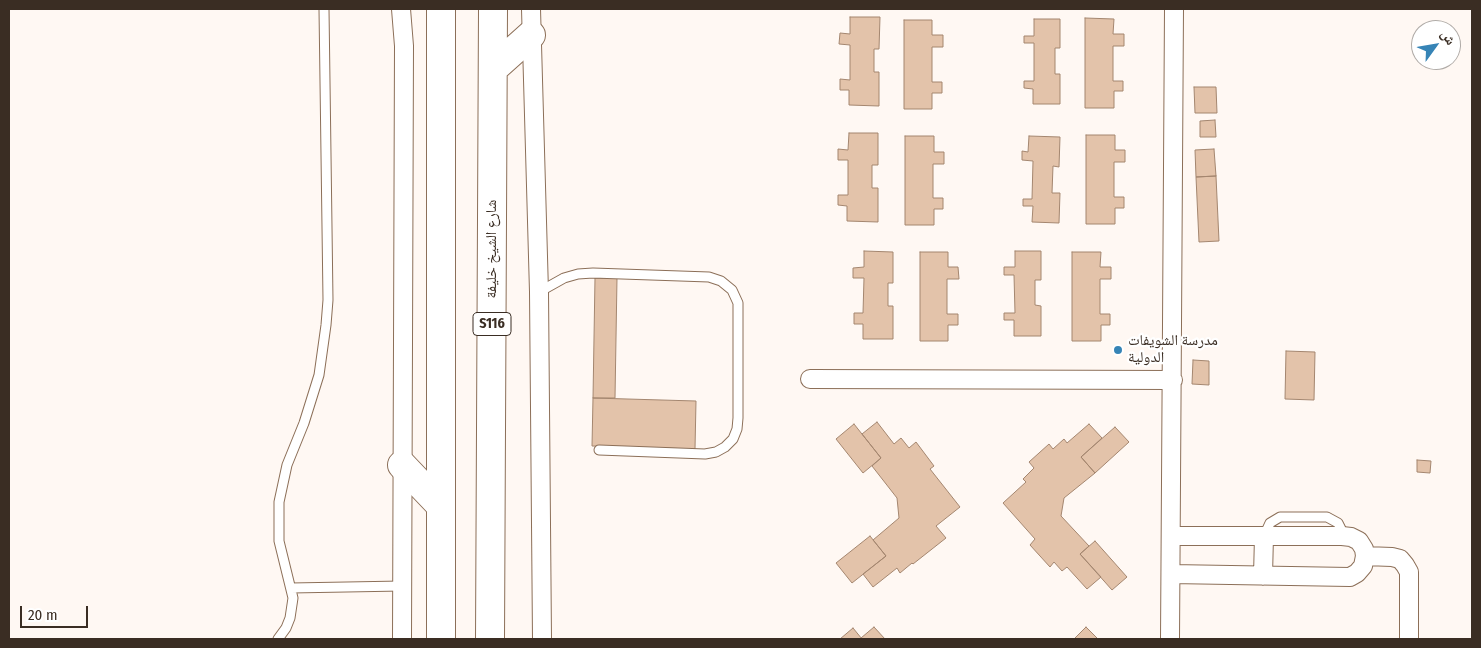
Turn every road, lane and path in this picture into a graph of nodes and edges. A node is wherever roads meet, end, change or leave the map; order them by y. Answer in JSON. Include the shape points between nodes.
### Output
{"nodes":[{"id":1,"x":324,"y":9,"type":"edge"},
{"id":2,"x":401,"y":9,"type":"edge"},
{"id":3,"x":441,"y":9,"type":"edge"},
{"id":4,"x":493,"y":9,"type":"edge"},
{"id":5,"x":1174,"y":9,"type":"edge"},
{"id":6,"x":531,"y":22,"type":"edge"},
{"id":7,"x":493,"y":69,"type":"junction"},
{"id":8,"x":539,"y":292,"type":"junction"},
{"id":9,"x":810,"y":380,"type":"dead end"},
{"id":10,"x":1172,"y":380,"type":"junction"},
{"id":11,"x":599,"y":450,"type":"dead end"},
{"id":12,"x":402,"y":465,"type":"junction"},
{"id":13,"x":441,"y":506,"type":"junction"},
{"id":14,"x":1171,"y":536,"type":"junction"},
{"id":15,"x":1264,"y":536,"type":"junction"},
{"id":16,"x":1365,"y":556,"type":"junction"},
{"id":17,"x":1171,"y":574,"type":"junction"},
{"id":18,"x":1263,"y":576,"type":"junction"},
{"id":19,"x":402,"y":586,"type":"junction"},
{"id":20,"x":292,"y":588,"type":"junction"},
{"id":21,"x":278,"y":639,"type":"edge"},
{"id":22,"x":402,"y":639,"type":"edge"},
{"id":23,"x":441,"y":639,"type":"edge"},
{"id":24,"x":490,"y":639,"type":"edge"},
{"id":25,"x":542,"y":639,"type":"edge"},
{"id":26,"x":1170,"y":639,"type":"edge"},
{"id":27,"x":1408,"y":639,"type":"edge"}],
"edges":[{"from":1,"to":20,"type":"lane","via":[[327,317],[319,375],[287,464],[278,502],[279,541]]},
{"from":2,"to":12,"type":"street","via":[[404,46]]},
{"from":3,"to":13,"type":"highway"},
{"from":4,"to":7,"type":"highway","name":"شارع الشيخ خليفة","number":"S116"},
{"from":5,"to":10,"type":"street"},
{"from":6,"to":7,"type":"highway"},
{"from":6,"to":8,"type":"street"},
{"from":7,"to":24,"type":"highway","name":"شارع الشيخ خليفة","number":"S116"},
{"from":8,"to":11,"type":"lane","via":[[578,274],[709,277],[732,290],[738,303],[737,429],[726,447],[705,454]]},
{"from":8,"to":25,"type":"street"},
{"from":9,"to":10,"type":"street"},
{"from":10,"to":14,"type":"street"},
{"from":12,"to":13,"type":"highway"},
{"from":12,"to":19,"type":"street"},
{"from":13,"to":23,"type":"highway"},
{"from":14,"to":15,"type":"street"},
{"from":14,"to":17,"type":"street"},
{"from":15,"to":16,"type":"street","via":[[1351,537],[1359,541]]},
{"from":15,"to":18,"type":"street"},
{"from":16,"to":18,"type":"street","via":[[1363,566],[1350,576]]},
{"from":16,"to":27,"type":"street","via":[[1392,557],[1400,560],[1409,572]]},
{"from":17,"to":18,"type":"street"},
{"from":17,"to":26,"type":"street"},
{"from":19,"to":20,"type":"lane"},
{"from":19,"to":22,"type":"street"},
{"from":20,"to":21,"type":"lane","via":[[290,618]]}]}
